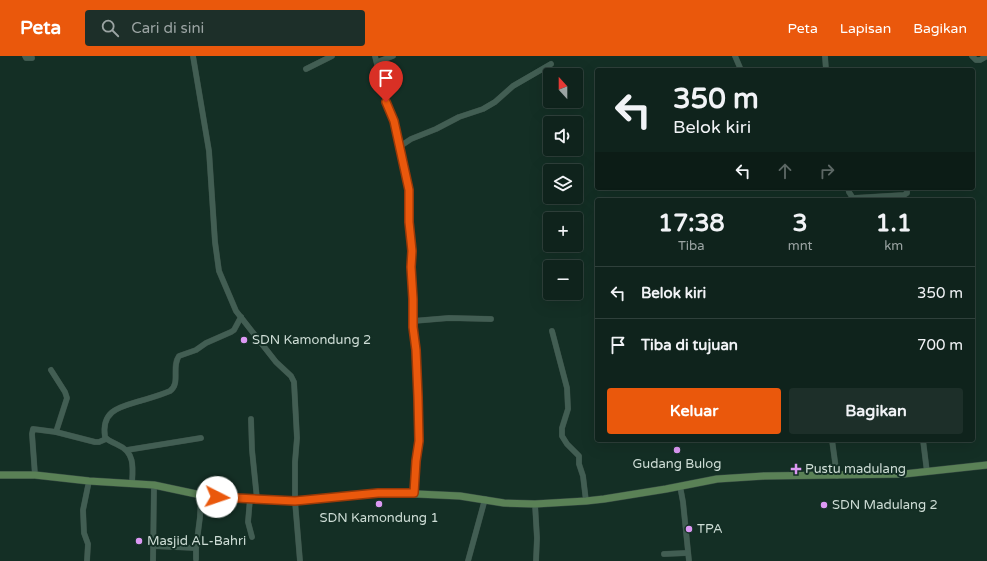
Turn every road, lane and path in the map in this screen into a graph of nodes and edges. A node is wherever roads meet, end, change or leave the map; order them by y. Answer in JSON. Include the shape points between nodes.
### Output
{"nodes":[{"id":1,"x":25,"y":56,"type":"edge"},
{"id":2,"x":192,"y":56,"type":"edge"},
{"id":3,"x":332,"y":56,"type":"edge"},
{"id":4,"x":393,"y":56,"type":"edge"},
{"id":5,"x":736,"y":56,"type":"edge"},
{"id":6,"x":825,"y":56,"type":"edge"},
{"id":7,"x":972,"y":56,"type":"edge"},
{"id":8,"x":987,"y":56,"type":"edge"},
{"id":9,"x":32,"y":58,"type":"dead end"},
{"id":10,"x":376,"y":59,"type":"edge"},
{"id":11,"x":551,"y":64,"type":"dead end"},
{"id":12,"x":306,"y":68,"type":"dead end"},
{"id":13,"x":740,"y":68,"type":"edge"},
{"id":14,"x":826,"y":68,"type":"edge"},
{"id":15,"x":399,"y":147,"type":"junction"},
{"id":16,"x":907,"y":190,"type":"edge"},
{"id":17,"x":864,"y":198,"type":"edge"},
{"id":18,"x":241,"y":317,"type":"junction"},
{"id":19,"x":491,"y":319,"type":"dead end"},
{"id":20,"x":413,"y":321,"type":"junction"},
{"id":21,"x":552,"y":331,"type":"dead end"},
{"id":22,"x":51,"y":370,"type":"dead end"},
{"id":23,"x":251,"y":419,"type":"dead end"},
{"id":24,"x":56,"y":432,"type":"junction"},
{"id":25,"x":106,"y":438,"type":"junction"},
{"id":26,"x":201,"y":438,"type":"dead end"},
{"id":27,"x":832,"y":442,"type":"edge"},
{"id":28,"x":923,"y":442,"type":"edge"},
{"id":29,"x":127,"y":450,"type":"junction"},
{"id":30,"x":987,"y":465,"type":"edge"},
{"id":31,"x":927,"y":472,"type":"junction"},
{"id":32,"x":0,"y":475,"type":"edge"},
{"id":33,"x":35,"y":475,"type":"junction"},
{"id":34,"x":837,"y":476,"type":"junction"},
{"id":35,"x":89,"y":481,"type":"junction"},
{"id":36,"x":132,"y":483,"type":"junction"},
{"id":37,"x":154,"y":485,"type":"junction"},
{"id":38,"x":680,"y":486,"type":"junction"},
{"id":39,"x":414,"y":493,"type":"junction"},
{"id":40,"x":201,"y":495,"type":"junction"},
{"id":41,"x":254,"y":499,"type":"junction"},
{"id":42,"x":485,"y":499,"type":"junction"},
{"id":43,"x":295,"y":501,"type":"junction"},
{"id":44,"x":586,"y":501,"type":"junction"},
{"id":45,"x":535,"y":504,"type":"junction"},
{"id":46,"x":252,"y":537,"type":"dead end"},
{"id":47,"x":153,"y":546,"type":"junction"},
{"id":48,"x":196,"y":548,"type":"junction"},
{"id":49,"x":688,"y":553,"type":"junction"},
{"id":50,"x":664,"y":554,"type":"dead end"},
{"id":51,"x":196,"y":559,"type":"dead end"},
{"id":52,"x":87,"y":561,"type":"edge"},
{"id":53,"x":153,"y":561,"type":"edge"},
{"id":54,"x":300,"y":561,"type":"edge"},
{"id":55,"x":468,"y":561,"type":"edge"},
{"id":56,"x":536,"y":561,"type":"edge"},
{"id":57,"x":689,"y":561,"type":"edge"}],
"edges":[{"from":1,"to":9,"type":"street"},
{"from":2,"to":18,"type":"street","via":[[209,151],[218,266],[230,300]]},
{"from":3,"to":12,"type":"street"},
{"from":4,"to":10,"type":"street"},
{"from":5,"to":13,"type":"street"},
{"from":6,"to":14,"type":"street"},
{"from":7,"to":8,"type":"street","via":[[980,60]]},
{"from":10,"to":15,"type":"street"},
{"from":11,"to":15,"type":"street","via":[[509,88],[495,102],[483,109],[459,117]]},
{"from":15,"to":20,"type":"street","via":[[408,184]]},
{"from":16,"to":17,"type":"street","via":[[904,194]]},
{"from":18,"to":25,"type":"street","via":[[231,332],[179,356],[176,363],[175,386],[170,391],[125,405],[112,412],[106,419]]},
{"from":18,"to":43,"type":"street","via":[[276,362],[294,380],[297,438],[294,469]]},
{"from":19,"to":20,"type":"street","via":[[449,318]]},
{"from":20,"to":39,"type":"street","via":[[417,358],[419,435]]},
{"from":21,"to":44,"type":"street","via":[[567,388],[568,410],[562,436],[579,456]]},
{"from":22,"to":24,"type":"street","via":[[67,398]]},
{"from":23,"to":41,"type":"street"},
{"from":24,"to":25,"type":"street","via":[[95,442]]},
{"from":24,"to":33,"type":"street","via":[[32,430]]},
{"from":25,"to":29,"type":"street"},
{"from":26,"to":29,"type":"street"},
{"from":27,"to":34,"type":"street"},
{"from":28,"to":31,"type":"street"},
{"from":29,"to":36,"type":"street","via":[[132,460]]},
{"from":30,"to":31,"type":"main road"},
{"from":31,"to":34,"type":"main road"},
{"from":32,"to":33,"type":"main road"},
{"from":33,"to":35,"type":"main road"},
{"from":34,"to":38,"type":"main road","via":[[764,476],[717,479]]},
{"from":35,"to":36,"type":"main road"},
{"from":35,"to":52,"type":"street","via":[[83,510],[84,533],[88,544]]},
{"from":36,"to":37,"type":"main road"},
{"from":37,"to":40,"type":"main road"},
{"from":37,"to":47,"type":"street"},
{"from":38,"to":44,"type":"main road"},
{"from":38,"to":49,"type":"street"},
{"from":39,"to":42,"type":"main road"},
{"from":39,"to":43,"type":"main road","via":[[373,493]]},
{"from":40,"to":41,"type":"main road"},
{"from":40,"to":48,"type":"street"},
{"from":41,"to":43,"type":"main road"},
{"from":41,"to":46,"type":"street","via":[[248,522]]},
{"from":42,"to":45,"type":"main road"},
{"from":42,"to":55,"type":"street"},
{"from":43,"to":54,"type":"street"},
{"from":44,"to":45,"type":"main road"},
{"from":45,"to":56,"type":"street"},
{"from":47,"to":48,"type":"street"},
{"from":47,"to":53,"type":"street"},
{"from":48,"to":51,"type":"street"},
{"from":49,"to":50,"type":"street"},
{"from":49,"to":57,"type":"street"}]}
